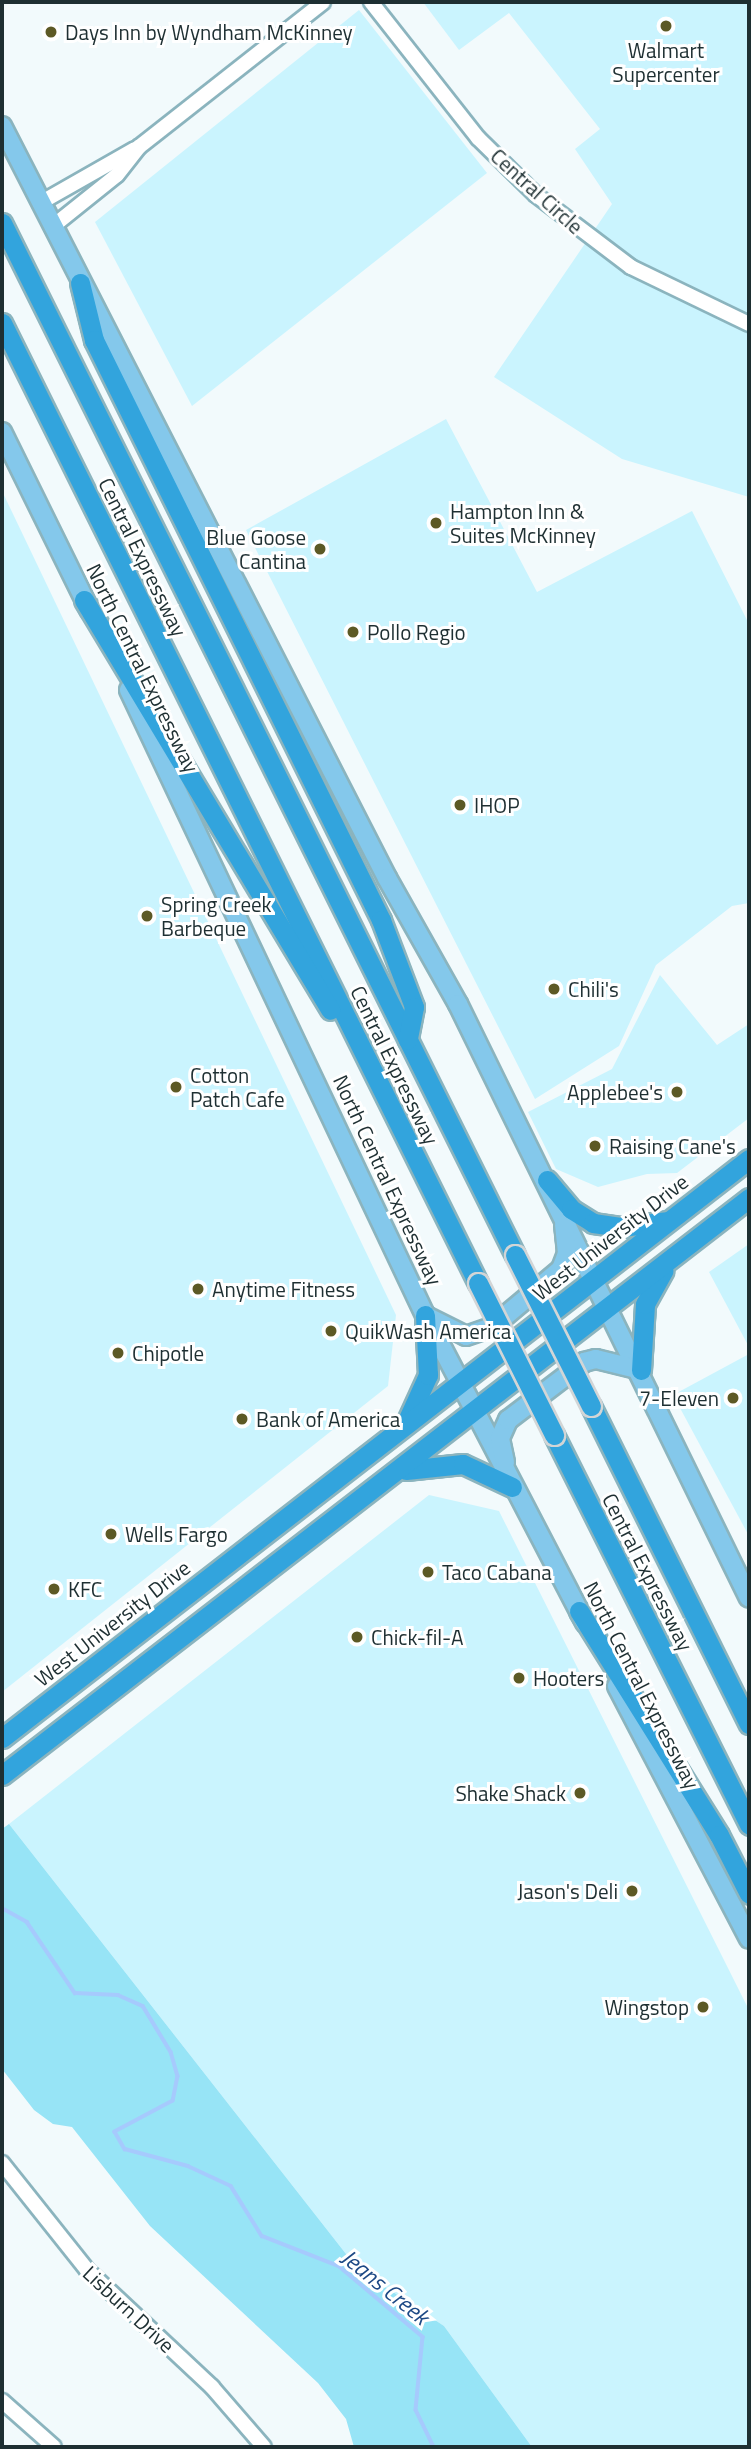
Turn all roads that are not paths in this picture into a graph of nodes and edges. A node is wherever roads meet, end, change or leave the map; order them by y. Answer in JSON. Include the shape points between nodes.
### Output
{"nodes":[{"id":1,"x":323,"y":2,"type":"edge"},
{"id":2,"x":372,"y":2,"type":"edge"},
{"id":3,"x":2,"y":126,"type":"edge"},
{"id":4,"x":139,"y":147,"type":"junction"},
{"id":5,"x":40,"y":203,"type":"junction"},
{"id":6,"x":2,"y":223,"type":"edge"},
{"id":7,"x":52,"y":227,"type":"junction"},
{"id":8,"x":80,"y":283,"type":"junction"},
{"id":9,"x":2,"y":323,"type":"edge"},
{"id":10,"x":749,"y":324,"type":"edge"},
{"id":11,"x":2,"y":432,"type":"edge"},
{"id":12,"x":84,"y":600,"type":"junction"},
{"id":13,"x":408,"y":1039,"type":"junction"},
{"id":14,"x":405,"y":1136,"type":"junction"},
{"id":15,"x":749,"y":1159,"type":"edge"},
{"id":16,"x":547,"y":1180,"type":"junction"},
{"id":17,"x":749,"y":1198,"type":"edge"},
{"id":18,"x":562,"y":1211,"type":"junction"},
{"id":19,"x":668,"y":1221,"type":"junction"},
{"id":20,"x":671,"y":1258,"type":"junction"},
{"id":21,"x":596,"y":1278,"type":"junction"},
{"id":22,"x":610,"y":1307,"type":"junction"},
{"id":23,"x":425,"y":1315,"type":"junction"},
{"id":24,"x":641,"y":1370,"type":"junction"},
{"id":25,"x":460,"y":1384,"type":"junction"},
{"id":26,"x":474,"y":1412,"type":"junction"},
{"id":27,"x":402,"y":1429,"type":"junction"},
{"id":28,"x":398,"y":1472,"type":"junction"},
{"id":29,"x":512,"y":1487,"type":"junction"},
{"id":30,"x":234,"y":1558,"type":"junction"},
{"id":31,"x":253,"y":1581,"type":"junction"},
{"id":32,"x":749,"y":1598,"type":"edge"},
{"id":33,"x":579,"y":1611,"type":"junction"},
{"id":34,"x":749,"y":1724,"type":"edge"},
{"id":35,"x":2,"y":1738,"type":"edge"},
{"id":36,"x":2,"y":1775,"type":"edge"},
{"id":37,"x":749,"y":1825,"type":"edge"},
{"id":38,"x":749,"y":1894,"type":"edge"},
{"id":39,"x":749,"y":1939,"type":"edge"},
{"id":40,"x":2,"y":2163,"type":"edge"},
{"id":41,"x":2,"y":2401,"type":"edge"},
{"id":42,"x":52,"y":2446,"type":"edge"},
{"id":43,"x":264,"y":2447,"type":"edge"}],
"edges":[{"from":1,"to":4,"type":"street"},
{"from":2,"to":10,"type":"street","name":"Central Circle","via":[[478,138],[536,195],[631,267]]},
{"from":3,"to":5,"type":"main road"},
{"from":4,"to":5,"type":"street"},
{"from":4,"to":7,"type":"street","via":[[117,175]]},
{"from":5,"to":7,"type":"main road"},
{"from":6,"to":13,"type":"highway","name":"Central Expressway"},
{"from":7,"to":8,"type":"main road"},
{"from":8,"to":13,"type":"highway","via":[[94,340],[381,920],[414,1007]]},
{"from":8,"to":16,"type":"main road"},
{"from":9,"to":14,"type":"highway","name":"Central Expressway"},
{"from":11,"to":12,"type":"main road","name":"North Central Expressway"},
{"from":12,"to":14,"type":"highway"},
{"from":12,"to":23,"type":"main road","name":"North Central Expressway","via":[[282,1005]]},
{"from":13,"to":34,"type":"highway","name":"Central Expressway","bridge":true},
{"from":14,"to":37,"type":"highway","name":"Central Expressway","bridge":true},
{"from":15,"to":19,"type":"highway","name":"West University Drive"},
{"from":16,"to":18,"type":"main road"},
{"from":16,"to":19,"type":"highway","via":[[571,1209],[593,1223],[622,1227]]},
{"from":17,"to":20,"type":"highway"},
{"from":18,"to":21,"type":"main road"},
{"from":18,"to":23,"type":"main road","via":[[567,1253],[561,1269],[502,1320],[466,1336]]},
{"from":19,"to":21,"type":"highway","name":"West University Drive"},
{"from":20,"to":22,"type":"highway"},
{"from":20,"to":24,"type":"highway","via":[[646,1300]]},
{"from":21,"to":22,"type":"main road"},
{"from":21,"to":25,"type":"highway","name":"West University Drive"},
{"from":22,"to":24,"type":"main road"},
{"from":22,"to":26,"type":"highway"},
{"from":23,"to":25,"type":"main road","name":"North Central Expressway"},
{"from":23,"to":27,"type":"highway","via":[[428,1375]]},
{"from":24,"to":29,"type":"main road","via":[[589,1359],[515,1413],[503,1428],[500,1446]]},
{"from":24,"to":32,"type":"main road"},
{"from":25,"to":26,"type":"main road","name":"North Central Expressway"},
{"from":25,"to":27,"type":"highway","name":"West University Drive"},
{"from":26,"to":28,"type":"highway"},
{"from":26,"to":29,"type":"main road","name":"North Central Expressway"},
{"from":27,"to":30,"type":"highway","name":"West University Drive"},
{"from":28,"to":29,"type":"highway","via":[[427,1464],[463,1464]]},
{"from":28,"to":31,"type":"highway"},
{"from":29,"to":33,"type":"main road","name":"North Central Expressway"},
{"from":30,"to":31,"type":"highway"},
{"from":30,"to":35,"type":"highway","name":"West University Drive"},
{"from":31,"to":36,"type":"highway"},
{"from":33,"to":38,"type":"highway","via":[[719,1835]]},
{"from":33,"to":39,"type":"main road","name":"North Central Expressway"},
{"from":40,"to":43,"type":"street","name":"Lisburn Drive","via":[[87,2270],[212,2387]]},
{"from":41,"to":42,"type":"street"}]}
